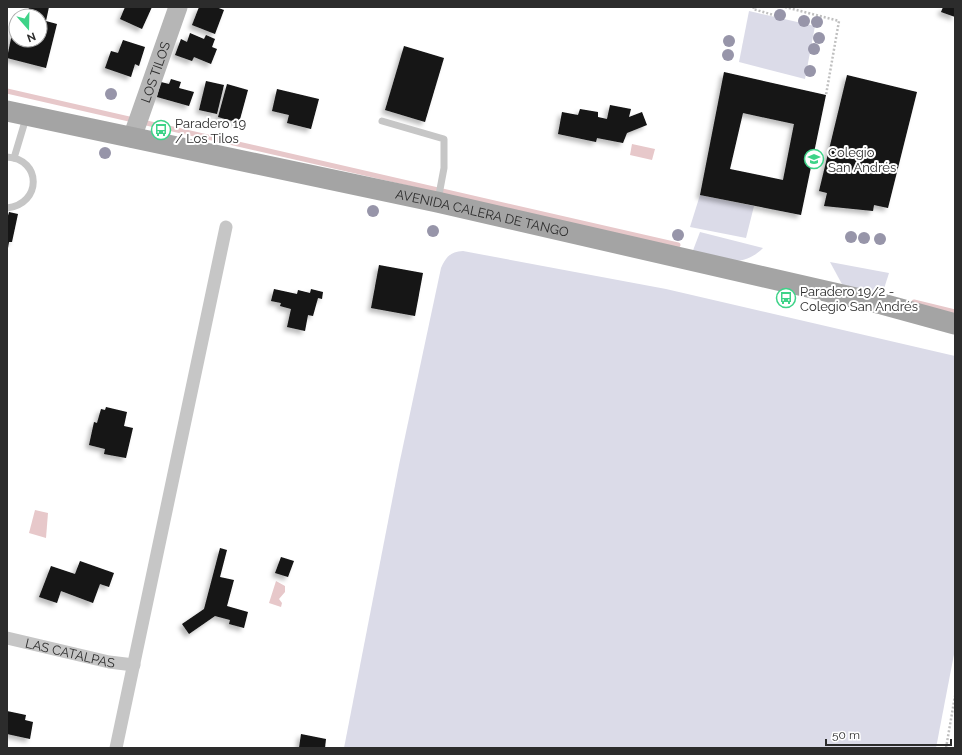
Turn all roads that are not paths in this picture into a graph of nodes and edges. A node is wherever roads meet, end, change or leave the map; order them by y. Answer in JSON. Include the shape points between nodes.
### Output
{"nodes":[{"id":1,"x":178,"y":7,"type":"edge"},
{"id":2,"x":17,"y":113,"type":"edge"},
{"id":3,"x":382,"y":121,"type":"dead end"},
{"id":4,"x":136,"y":124,"type":"junction"},
{"id":5,"x":10,"y":158,"type":"edge"},
{"id":6,"x":439,"y":196,"type":"junction"},
{"id":7,"x":7,"y":208,"type":"edge"},
{"id":8,"x":226,"y":227,"type":"dead end"},
{"id":9,"x":955,"y":324,"type":"edge"},
{"id":10,"x":7,"y":638,"type":"edge"},
{"id":11,"x":134,"y":665,"type":"junction"},
{"id":12,"x":116,"y":748,"type":"edge"}],
"edges":[{"from":1,"to":4,"type":"street","name":"LOS TILOS"},
{"from":2,"to":4,"type":"main road","name":"AVENIDA CALERA DE TANGO"},
{"from":2,"to":5,"type":"lane"},
{"from":3,"to":6,"type":"lane","via":[[444,139],[444,168]]},
{"from":4,"to":6,"type":"main road","name":"AVENIDA CALERA DE TANGO"},
{"from":5,"to":7,"type":"lane","via":[[26,164],[34,181],[33,190],[24,202],[16,207]]},
{"from":6,"to":9,"type":"main road","name":"AVENIDA CALERA DE TANGO"},
{"from":8,"to":11,"type":"street"},
{"from":10,"to":11,"type":"street","name":"LAS CATALPAS","via":[[109,662]]},
{"from":11,"to":12,"type":"street"}]}
